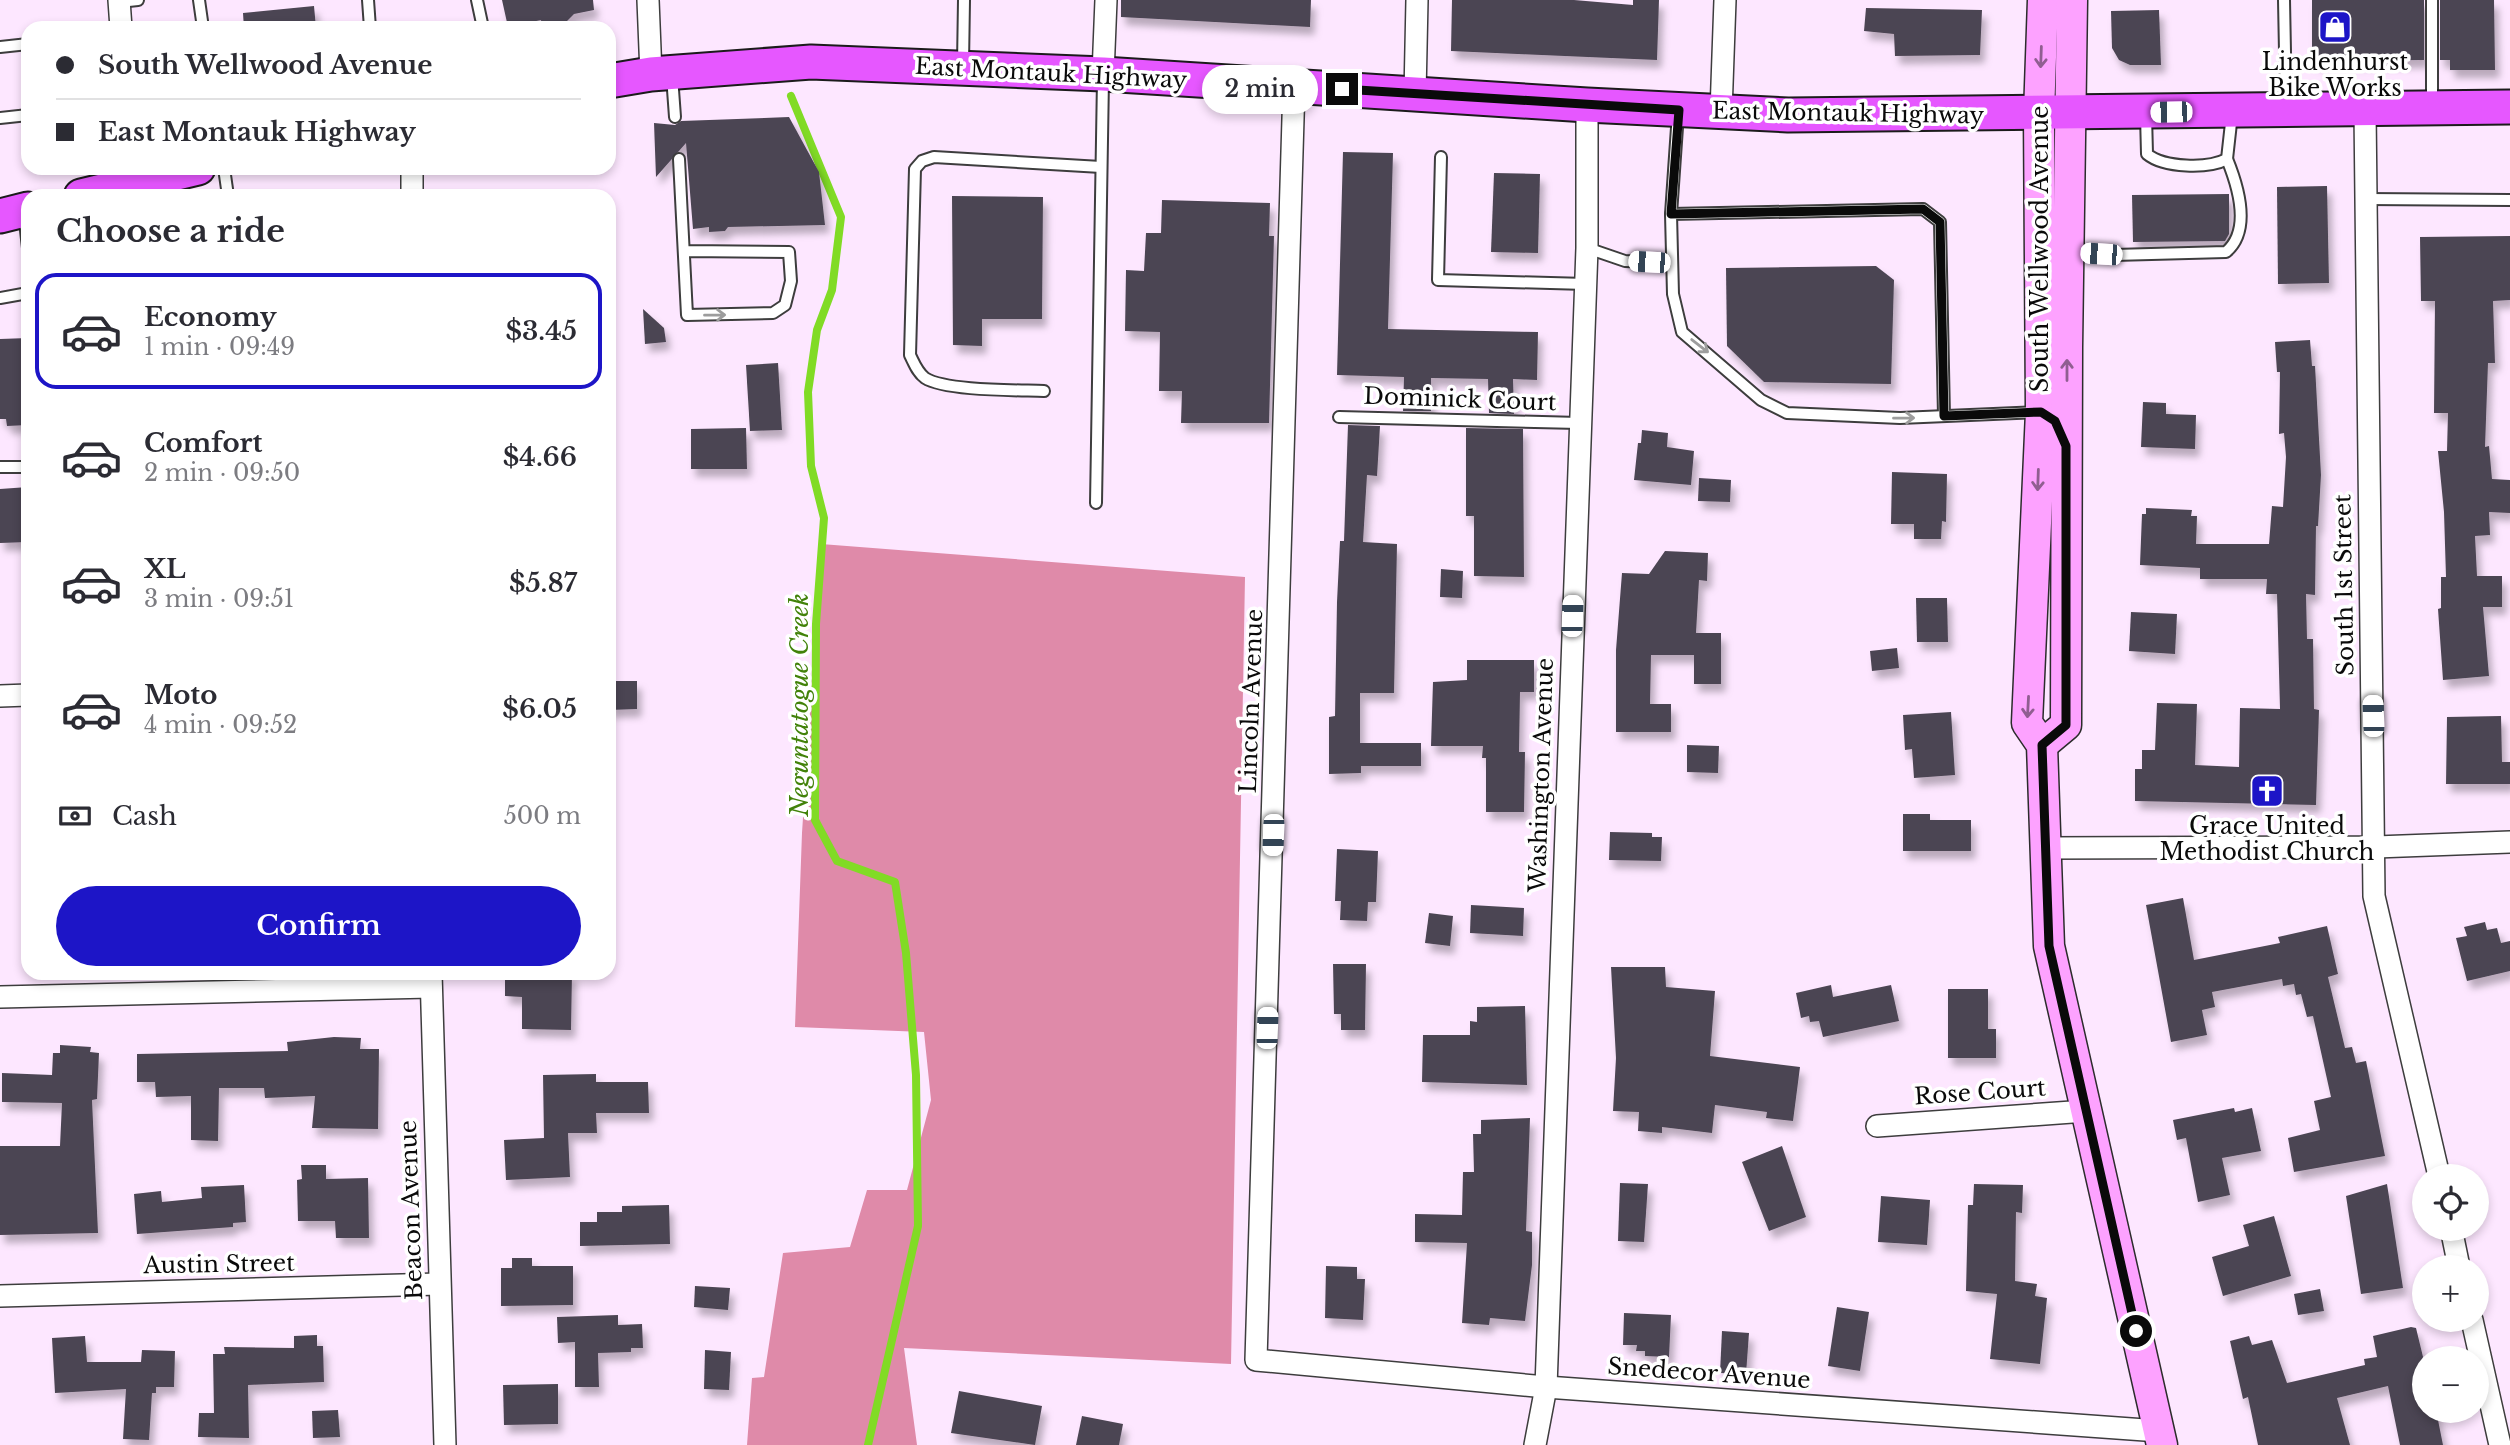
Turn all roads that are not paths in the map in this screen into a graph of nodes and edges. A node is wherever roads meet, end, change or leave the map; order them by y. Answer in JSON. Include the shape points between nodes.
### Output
{"nodes":[{"id":1,"x":199,"y":0,"type":"edge"},
{"id":2,"x":368,"y":0,"type":"edge"},
{"id":3,"x":477,"y":0,"type":"edge"},
{"id":4,"x":648,"y":0,"type":"edge"},
{"id":5,"x":964,"y":0,"type":"edge"},
{"id":6,"x":1106,"y":0,"type":"edge"},
{"id":7,"x":1417,"y":0,"type":"edge"},
{"id":8,"x":1725,"y":0,"type":"edge"},
{"id":9,"x":2043,"y":0,"type":"edge"},
{"id":10,"x":2072,"y":0,"type":"edge"},
{"id":11,"x":2284,"y":0,"type":"edge"},
{"id":12,"x":2431,"y":0,"type":"edge"},
{"id":13,"x":126,"y":1,"type":"edge"},
{"id":14,"x":122,"y":21,"type":"edge"},
{"id":15,"x":202,"y":21,"type":"edge"},
{"id":16,"x":370,"y":21,"type":"edge"},
{"id":17,"x":482,"y":21,"type":"edge"},
{"id":18,"x":21,"y":45,"type":"edge"},
{"id":19,"x":0,"y":47,"type":"edge"},
{"id":20,"x":963,"y":68,"type":"junction"},
{"id":21,"x":662,"y":73,"type":"junction"},
{"id":22,"x":1103,"y":74,"type":"junction"},
{"id":23,"x":616,"y":80,"type":"edge"},
{"id":24,"x":1294,"y":85,"type":"junction"},
{"id":25,"x":1415,"y":94,"type":"junction"},
{"id":26,"x":1587,"y":105,"type":"junction"},
{"id":27,"x":2510,"y":107,"type":"edge"},
{"id":28,"x":2432,"y":109,"type":"junction"},
{"id":29,"x":1679,"y":110,"type":"junction"},
{"id":30,"x":2232,"y":111,"type":"junction"},
{"id":31,"x":2286,"y":111,"type":"junction"},
{"id":32,"x":2365,"y":111,"type":"junction"},
{"id":33,"x":1721,"y":112,"type":"junction"},
{"id":34,"x":2146,"y":112,"type":"junction"},
{"id":35,"x":2054,"y":114,"type":"junction"},
{"id":36,"x":21,"y":116,"type":"edge"},
{"id":37,"x":675,"y":117,"type":"dead end"},
{"id":38,"x":0,"y":118,"type":"edge"},
{"id":39,"x":1441,"y":157,"type":"dead end"},
{"id":40,"x":679,"y":159,"type":"dead end"},
{"id":41,"x":2227,"y":159,"type":"junction"},
{"id":42,"x":1101,"y":167,"type":"junction"},
{"id":43,"x":129,"y":176,"type":"edge"},
{"id":44,"x":98,"y":189,"type":"edge"},
{"id":45,"x":2365,"y":199,"type":"junction"},
{"id":46,"x":2510,"y":200,"type":"edge"},
{"id":47,"x":1671,"y":214,"type":"junction"},
{"id":48,"x":1587,"y":248,"type":"junction"},
{"id":49,"x":686,"y":251,"type":"junction"},
{"id":50,"x":2068,"y":251,"type":"junction"},
{"id":51,"x":1672,"y":263,"type":"junction"},
{"id":52,"x":1586,"y":284,"type":"junction"},
{"id":53,"x":21,"y":294,"type":"edge"},
{"id":54,"x":0,"y":298,"type":"edge"},
{"id":55,"x":1044,"y":391,"type":"dead end"},
{"id":56,"x":2041,"y":412,"type":"junction"},
{"id":57,"x":1944,"y":416,"type":"junction"},
{"id":58,"x":1339,"y":417,"type":"dead end"},
{"id":59,"x":1579,"y":423,"type":"junction"},
{"id":60,"x":2066,"y":446,"type":"junction"},
{"id":61,"x":0,"y":467,"type":"edge"},
{"id":62,"x":21,"y":467,"type":"edge"},
{"id":63,"x":1096,"y":503,"type":"dead end"},
{"id":64,"x":21,"y":695,"type":"edge"},
{"id":65,"x":0,"y":696,"type":"edge"},
{"id":66,"x":2042,"y":745,"type":"junction"},
{"id":67,"x":2510,"y":842,"type":"edge"},
{"id":68,"x":2376,"y":847,"type":"junction"},
{"id":69,"x":2044,"y":848,"type":"junction"},
{"id":70,"x":431,"y":980,"type":"edge"},
{"id":71,"x":0,"y":997,"type":"edge"},
{"id":72,"x":2086,"y":1111,"type":"junction"},
{"id":73,"x":1877,"y":1126,"type":"dead end"},
{"id":74,"x":2436,"y":1164,"type":"edge"},
{"id":75,"x":439,"y":1284,"type":"junction"},
{"id":76,"x":0,"y":1296,"type":"edge"},
{"id":77,"x":2475,"y":1332,"type":"edge"},
{"id":78,"x":1256,"y":1360,"type":"joint"},
{"id":79,"x":1546,"y":1387,"type":"junction"},
{"id":80,"x":2161,"y":1438,"type":"edge"},
{"id":81,"x":445,"y":1445,"type":"edge"},
{"id":82,"x":1535,"y":1445,"type":"edge"},
{"id":83,"x":2500,"y":1445,"type":"edge"}],
"edges":[{"from":1,"to":15,"type":"lane"},
{"from":2,"to":16,"type":"lane"},
{"from":3,"to":17,"type":"lane"},
{"from":4,"to":21,"type":"street"},
{"from":5,"to":20,"type":"lane"},
{"from":6,"to":22,"type":"street"},
{"from":7,"to":25,"type":"street"},
{"from":8,"to":33,"type":"street"},
{"from":9,"to":35,"type":"main road","name":"South Wellwood Avenue","one_way":true},
{"from":10,"to":35,"type":"main road","name":"South Wellwood Avenue"},
{"from":11,"to":31,"type":"lane"},
{"from":12,"to":28,"type":"lane"},
{"from":13,"to":14,"type":"street"},
{"from":18,"to":19,"type":"lane"},
{"from":20,"to":21,"type":"main road","name":"East Montauk Highway","via":[[811,62]]},
{"from":20,"to":22,"type":"main road","name":"East Montauk Highway"},
{"from":21,"to":23,"type":"main road","name":"East Montauk Highway"},
{"from":21,"to":37,"type":"lane"},
{"from":22,"to":24,"type":"main road","name":"East Montauk Highway"},
{"from":22,"to":42,"type":"lane"},
{"from":24,"to":25,"type":"main road","name":"East Montauk Highway"},
{"from":24,"to":78,"type":"street","name":"Lincoln Avenue"},
{"from":25,"to":26,"type":"main road","name":"East Montauk Highway"},
{"from":26,"to":29,"type":"main road","name":"East Montauk Highway"},
{"from":26,"to":48,"type":"street","name":"Washington Avenue"},
{"from":27,"to":28,"type":"main road","name":"East Montauk Highway"},
{"from":28,"to":32,"type":"main road","name":"East Montauk Highway"},
{"from":29,"to":33,"type":"main road","name":"East Montauk Highway"},
{"from":29,"to":47,"type":"lane"},
{"from":30,"to":31,"type":"main road","name":"East Montauk Highway"},
{"from":30,"to":34,"type":"main road","name":"East Montauk Highway"},
{"from":30,"to":41,"type":"lane"},
{"from":31,"to":32,"type":"main road","name":"East Montauk Highway"},
{"from":32,"to":45,"type":"street","name":"South 1st Street"},
{"from":33,"to":35,"type":"main road","name":"East Montauk Highway"},
{"from":34,"to":35,"type":"main road","name":"East Montauk Highway"},
{"from":34,"to":41,"type":"lane","via":[[2147,154],[2157,162],[2216,165]]},
{"from":35,"to":50,"type":"main road","name":"South Wellwood Avenue"},
{"from":35,"to":56,"type":"main road","name":"South Wellwood Avenue"},
{"from":36,"to":38,"type":"lane"},
{"from":39,"to":52,"type":"lane","via":[[1438,279]]},
{"from":40,"to":49,"type":"lane"},
{"from":41,"to":50,"type":"lane","via":[[2238,184],[2239,235],[2226,252],[2114,255]]},
{"from":42,"to":55,"type":"lane","via":[[934,157],[915,169],[910,355],[916,369],[925,378],[947,385]]},
{"from":42,"to":63,"type":"lane"},
{"from":43,"to":44,"type":"main road"},
{"from":45,"to":46,"type":"lane"},
{"from":45,"to":68,"type":"street","name":"South 1st Street"},
{"from":47,"to":51,"type":"lane"},
{"from":47,"to":57,"type":"lane","via":[[1923,209],[1940,222]]},
{"from":48,"to":51,"type":"lane","via":[[1625,261]]},
{"from":48,"to":52,"type":"street","name":"Washington Avenue"},
{"from":49,"to":49,"type":"lane","one_way":true,"via":[[687,315],[773,313],[785,305],[791,281],[789,252]]},
{"from":60,"to":50,"type":"main road","name":"South Wellwood Avenue","one_way":true},
{"from":51,"to":57,"type":"lane","one_way":true,"via":[[1682,332],[1761,400],[1787,413]]},
{"from":52,"to":59,"type":"street","name":"Washington Avenue"},
{"from":53,"to":54,"type":"lane"},
{"from":56,"to":57,"type":"lane"},
{"from":56,"to":60,"type":"lane","via":[[2055,421]]},
{"from":56,"to":66,"type":"main road","name":"South Wellwood Avenue","one_way":true,"via":[[2027,723]]},
{"from":58,"to":59,"type":"lane","name":"Dominick Court"},
{"from":59,"to":79,"type":"street","name":"Washington Avenue"},
{"from":60,"to":66,"type":"main road","name":"South Wellwood Avenue","via":[[2066,725]]},
{"from":61,"to":62,"type":"lane"},
{"from":64,"to":65,"type":"street"},
{"from":66,"to":69,"type":"main road","name":"South Wellwood Avenue"},
{"from":67,"to":68,"type":"street"},
{"from":68,"to":69,"type":"street"},
{"from":68,"to":74,"type":"street","name":"South 1st Street","via":[[2374,896]]},
{"from":69,"to":72,"type":"main road","name":"South Wellwood Avenue","via":[[2049,946]]},
{"from":70,"to":71,"type":"street"},
{"from":70,"to":75,"type":"street","name":"Beacon Avenue"},
{"from":72,"to":73,"type":"street","name":"Rose Court"},
{"from":72,"to":80,"type":"main road","name":"South Wellwood Avenue"},
{"from":75,"to":76,"type":"street","name":"Austin Street"},
{"from":75,"to":81,"type":"street","name":"Beacon Avenue"},
{"from":77,"to":83,"type":"street"},
{"from":78,"to":79,"type":"street","name":"Snedecor Avenue"},
{"from":79,"to":80,"type":"street","name":"Snedecor Avenue"},
{"from":79,"to":82,"type":"street","name":"Washington Avenue"}]}
